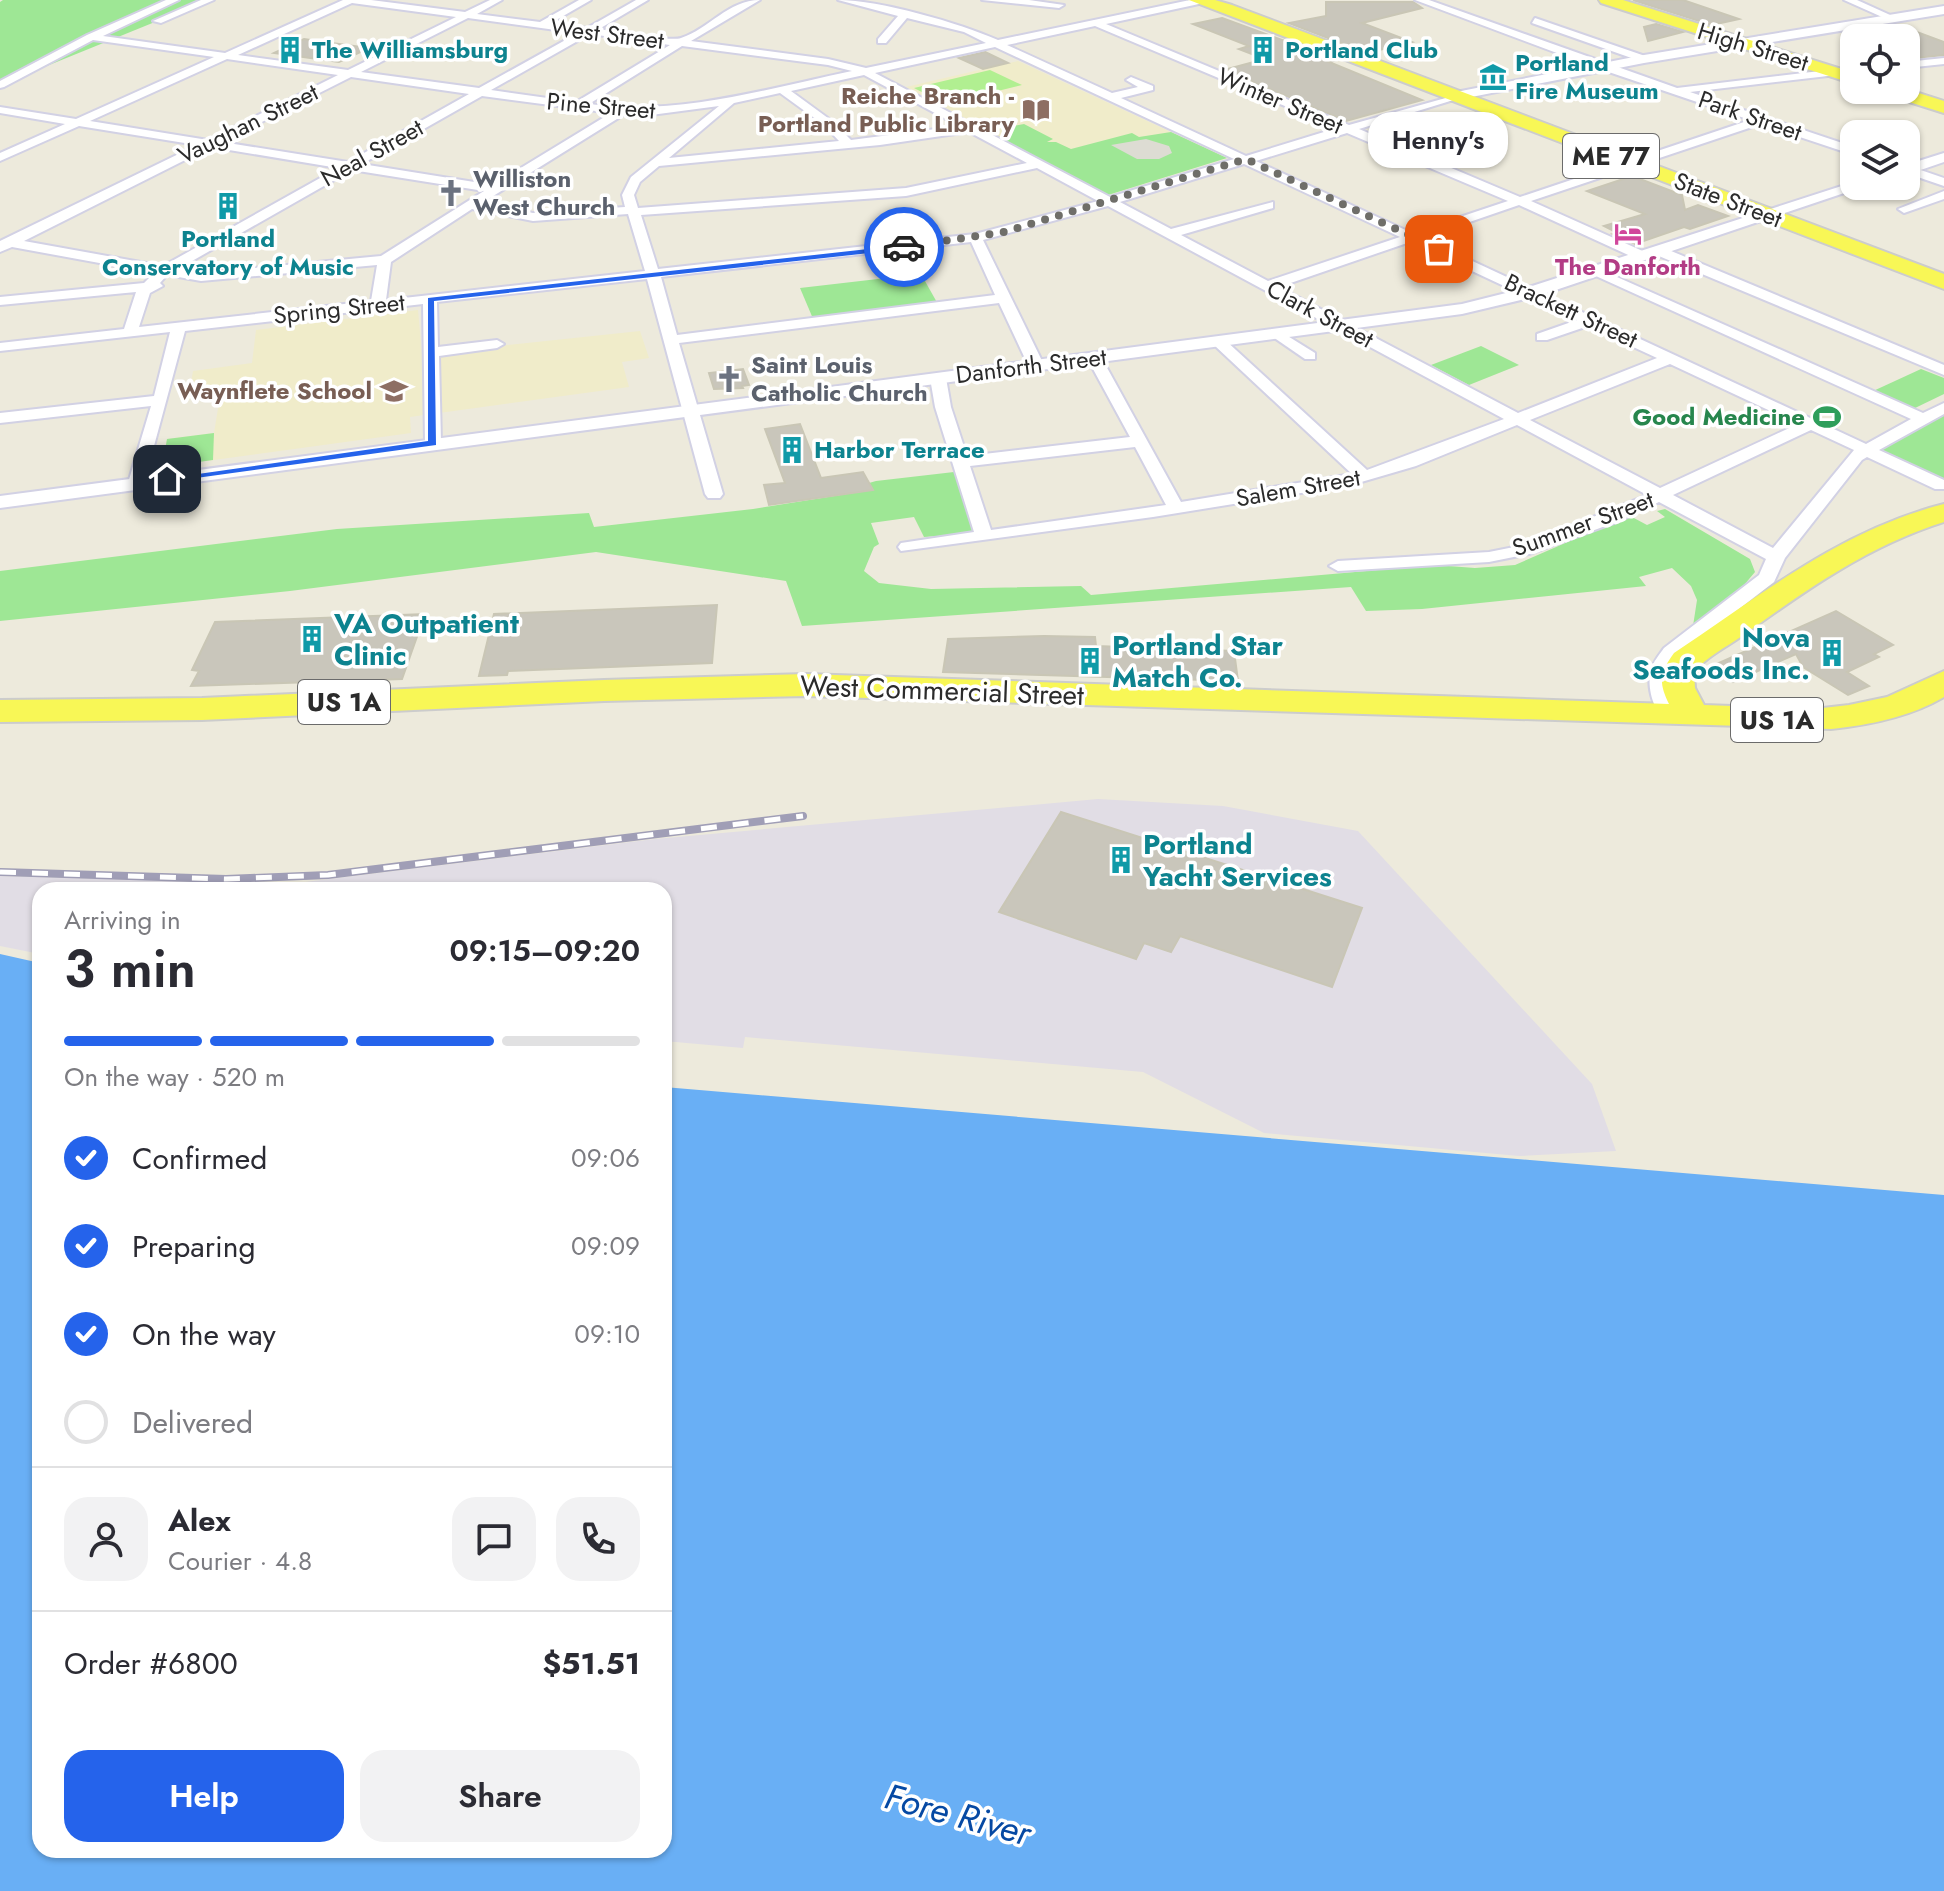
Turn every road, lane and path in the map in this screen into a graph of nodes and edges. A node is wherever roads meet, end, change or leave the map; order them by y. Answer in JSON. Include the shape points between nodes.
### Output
{"nodes":[{"id":1,"x":174,"y":0,"type":"edge"},
{"id":2,"x":209,"y":0,"type":"edge"},
{"id":3,"x":350,"y":0,"type":"edge"},
{"id":4,"x":497,"y":0,"type":"edge"},
{"id":5,"x":586,"y":0,"type":"edge"},
{"id":6,"x":643,"y":0,"type":"edge"},
{"id":7,"x":755,"y":0,"type":"edge"},
{"id":8,"x":843,"y":0,"type":"edge"},
{"id":9,"x":894,"y":0,"type":"edge"},
{"id":10,"x":1198,"y":0,"type":"edge"},
{"id":11,"x":1420,"y":0,"type":"edge"},
{"id":12,"x":1607,"y":0,"type":"edge"},
{"id":13,"x":1849,"y":0,"type":"edge"},
{"id":14,"x":1059,"y":5,"type":"dead end"},
{"id":15,"x":883,"y":9,"type":"junction"},
{"id":16,"x":1944,"y":10,"type":"edge"},
{"id":17,"x":982,"y":13,"type":"edge"},
{"id":18,"x":905,"y":14,"type":"junction"},
{"id":19,"x":467,"y":15,"type":"junction"},
{"id":20,"x":1894,"y":19,"type":"junction"},
{"id":21,"x":1535,"y":21,"type":"dead end"},
{"id":22,"x":1094,"y":22,"type":"junction"},
{"id":23,"x":541,"y":25,"type":"junction"},
{"id":24,"x":588,"y":31,"type":"junction"},
{"id":25,"x":871,"y":33,"type":"dead end"},
{"id":26,"x":91,"y":37,"type":"junction"},
{"id":27,"x":112,"y":40,"type":"junction"},
{"id":28,"x":681,"y":43,"type":"junction"},
{"id":29,"x":996,"y":44,"type":"junction"},
{"id":30,"x":1746,"y":45,"type":"junction"},
{"id":31,"x":225,"y":56,"type":"junction"},
{"id":32,"x":1644,"y":59,"type":"junction"},
{"id":33,"x":1944,"y":61,"type":"edge"},
{"id":34,"x":1920,"y":64,"type":"edge"},
{"id":35,"x":861,"y":66,"type":"junction"},
{"id":36,"x":1601,"y":66,"type":"junction"},
{"id":37,"x":36,"y":68,"type":"junction"},
{"id":38,"x":1840,"y":72,"type":"edge"},
{"id":39,"x":1834,"y":73,"type":"junction"},
{"id":40,"x":347,"y":74,"type":"junction"},
{"id":41,"x":1840,"y":75,"type":"edge"},
{"id":42,"x":1131,"y":80,"type":"dead end"},
{"id":43,"x":0,"y":85,"type":"edge"},
{"id":44,"x":782,"y":89,"type":"junction"},
{"id":45,"x":1673,"y":91,"type":"junction"},
{"id":46,"x":479,"y":93,"type":"junction"},
{"id":47,"x":1456,"y":96,"type":"junction"},
{"id":48,"x":1111,"y":97,"type":"junction"},
{"id":49,"x":734,"y":99,"type":"junction"},
{"id":50,"x":1920,"y":99,"type":"edge"},
{"id":51,"x":578,"y":106,"type":"junction"},
{"id":52,"x":1944,"y":107,"type":"edge"},
{"id":53,"x":0,"y":110,"type":"edge"},
{"id":54,"x":622,"y":111,"type":"junction"},
{"id":55,"x":1761,"y":120,"type":"junction"},
{"id":56,"x":78,"y":122,"type":"junction"},
{"id":57,"x":971,"y":128,"type":"junction"},
{"id":58,"x":1347,"y":129,"type":"junction"},
{"id":59,"x":208,"y":143,"type":"junction"},
{"id":60,"x":848,"y":144,"type":"junction"},
{"id":61,"x":1840,"y":146,"type":"edge"},
{"id":62,"x":0,"y":157,"type":"edge"},
{"id":63,"x":1944,"y":157,"type":"edge"},
{"id":64,"x":1246,"y":159,"type":"junction"},
{"id":65,"x":655,"y":163,"type":"junction"},
{"id":66,"x":1038,"y":164,"type":"junction"},
{"id":67,"x":1633,"y":164,"type":"junction"},
{"id":68,"x":1920,"y":165,"type":"edge"},
{"id":69,"x":348,"y":166,"type":"junction"},
{"id":70,"x":1920,"y":174,"type":"edge"},
{"id":71,"x":1944,"y":182,"type":"edge"},
{"id":72,"x":495,"y":189,"type":"junction"},
{"id":73,"x":1840,"y":191,"type":"edge"},
{"id":74,"x":1944,"y":195,"type":"edge"},
{"id":75,"x":1108,"y":201,"type":"junction"},
{"id":76,"x":1520,"y":201,"type":"junction"},
{"id":77,"x":471,"y":205,"type":"junction"},
{"id":78,"x":1269,"y":205,"type":"dead end"},
{"id":79,"x":1904,"y":209,"type":"dead end"},
{"id":80,"x":633,"y":211,"type":"junction"},
{"id":81,"x":1766,"y":215,"type":"junction"},
{"id":82,"x":1170,"y":234,"type":"junction"},
{"id":83,"x":1413,"y":237,"type":"junction"},
{"id":84,"x":975,"y":238,"type":"junction"},
{"id":85,"x":3,"y":244,"type":"edge"},
{"id":86,"x":1650,"y":254,"type":"junction"},
{"id":87,"x":384,"y":260,"type":"junction"},
{"id":88,"x":162,"y":272,"type":"junction"},
{"id":89,"x":1594,"y":272,"type":"junction"},
{"id":90,"x":653,"y":274,"type":"junction"},
{"id":91,"x":242,"y":275,"type":"junction"},
{"id":92,"x":1944,"y":282,"type":"edge"},
{"id":93,"x":1267,"y":286,"type":"junction"},
{"id":94,"x":145,"y":287,"type":"junction"},
{"id":95,"x":1532,"y":292,"type":"junction"},
{"id":96,"x":1004,"y":298,"type":"junction"},
{"id":97,"x":430,"y":300,"type":"junction"},
{"id":98,"x":0,"y":301,"type":"edge"},
{"id":99,"x":378,"y":305,"type":"junction"},
{"id":100,"x":1591,"y":320,"type":"junction"},
{"id":101,"x":1344,"y":326,"type":"junction"},
{"id":102,"x":179,"y":327,"type":"junction"},
{"id":103,"x":130,"y":332,"type":"junction"},
{"id":104,"x":1278,"y":334,"type":"junction"},
{"id":105,"x":1542,"y":337,"type":"dead end"},
{"id":106,"x":670,"y":340,"type":"junction"},
{"id":107,"x":1219,"y":342,"type":"junction"},
{"id":108,"x":497,"y":344,"type":"dead end"},
{"id":109,"x":0,"y":347,"type":"edge"},
{"id":110,"x":432,"y":352,"type":"junction"},
{"id":111,"x":1310,"y":356,"type":"dead end"},
{"id":112,"x":1095,"y":358,"type":"junction"},
{"id":113,"x":1671,"y":358,"type":"junction"},
{"id":114,"x":1036,"y":365,"type":"junction"},
{"id":115,"x":1944,"y":370,"type":"edge"},
{"id":116,"x":938,"y":378,"type":"junction"},
{"id":117,"x":159,"y":400,"type":"junction"},
{"id":118,"x":1944,"y":408,"type":"edge"},
{"id":119,"x":691,"y":411,"type":"junction"},
{"id":120,"x":0,"y":418,"type":"edge"},
{"id":121,"x":1517,"y":419,"type":"junction"},
{"id":122,"x":1924,"y":419,"type":"junction"},
{"id":123,"x":1812,"y":424,"type":"junction"},
{"id":124,"x":1141,"y":441,"type":"junction"},
{"id":125,"x":433,"y":443,"type":"junction"},
{"id":126,"x":1865,"y":449,"type":"junction"},
{"id":127,"x":960,"y":462,"type":"junction"},
{"id":128,"x":1364,"y":476,"type":"junction"},
{"id":129,"x":136,"y":483,"type":"junction"},
{"id":130,"x":714,"y":494,"type":"dead end"},
{"id":131,"x":1661,"y":495,"type":"junction"},
{"id":132,"x":1942,"y":499,"type":"edge"},
{"id":133,"x":0,"y":502,"type":"edge"},
{"id":134,"x":1176,"y":508,"type":"junction"},
{"id":135,"x":984,"y":535,"type":"junction"},
{"id":136,"x":907,"y":547,"type":"dead end"},
{"id":137,"x":1776,"y":557,"type":"junction"},
{"id":138,"x":1338,"y":566,"type":"dead end"},
{"id":139,"x":1944,"y":681,"type":"edge"},
{"id":140,"x":0,"y":711,"type":"edge"},
{"id":141,"x":1681,"y":716,"type":"junction"}],
"edges":[{"from":1,"to":26,"type":"street"},
{"from":2,"to":27,"type":"street"},
{"from":3,"to":19,"type":"street","name":"West Street"},
{"from":3,"to":31,"type":"street"},
{"from":4,"to":19,"type":"street","name":"Vaughan Street"},
{"from":5,"to":23,"type":"street"},
{"from":6,"to":24,"type":"street","name":"Neal Street"},
{"from":7,"to":28,"type":"street"},
{"from":8,"to":15,"type":"street","name":"Brackett Street"},
{"from":9,"to":15,"type":"street"},
{"from":10,"to":22,"type":"street","name":"Pine Street"},
{"from":10,"to":47,"type":"main road","name":"State Street","number":"ME 77"},
{"from":11,"to":36,"type":"street","name":"Park Street"},
{"from":12,"to":30,"type":"main road","name":"High Street"},
{"from":13,"to":20,"type":"street"},
{"from":14,"to":17,"type":"street"},
{"from":15,"to":18,"type":"street","name":"Brackett Street"},
{"from":16,"to":20,"type":"street","name":"Spring Street"},
{"from":17,"to":18,"type":"street","name":"Brackett Street"},
{"from":17,"to":29,"type":"street","name":"Brackett Street"},
{"from":18,"to":25,"type":"street","via":[[884,38]]},
{"from":19,"to":23,"type":"street","name":"West Street"},
{"from":19,"to":40,"type":"street","name":"Vaughan Street"},
{"from":20,"to":30,"type":"street","name":"Spring Street"},
{"from":21,"to":32,"type":"street"},
{"from":22,"to":29,"type":"street","name":"Pine Street"},
{"from":22,"to":58,"type":"street","name":"Winter Street"},
{"from":23,"to":24,"type":"street","name":"West Street"},
{"from":24,"to":28,"type":"street","name":"West Street"},
{"from":24,"to":46,"type":"street","name":"Neal Street"},
{"from":26,"to":27,"type":"street","name":"Pine Street"},
{"from":26,"to":37,"type":"street"},
{"from":27,"to":31,"type":"street","name":"Pine Street"},
{"from":27,"to":37,"type":"street"},
{"from":28,"to":35,"type":"street","name":"West Street"},
{"from":28,"to":51,"type":"street"},
{"from":29,"to":35,"type":"street","name":"Pine Street"},
{"from":29,"to":48,"type":"street","name":"Brackett Street"},
{"from":30,"to":32,"type":"street","name":"Spring Street"},
{"from":30,"to":39,"type":"main road","name":"High Street"},
{"from":31,"to":40,"type":"street","name":"Pine Street"},
{"from":31,"to":56,"type":"street"},
{"from":32,"to":36,"type":"street","name":"Spring Street"},
{"from":33,"to":34,"type":"street"},
{"from":35,"to":44,"type":"street","name":"Pine Street"},
{"from":35,"to":57,"type":"street","name":"Clark Street"},
{"from":36,"to":45,"type":"street","name":"Park Street"},
{"from":36,"to":47,"type":"street","name":"Spring Street"},
{"from":37,"to":43,"type":"street"},
{"from":38,"to":39,"type":"street"},
{"from":39,"to":41,"type":"main road","name":"High Street"},
{"from":39,"to":45,"type":"street"},
{"from":40,"to":46,"type":"street","name":"Pine Street"},
{"from":40,"to":59,"type":"street","name":"Vaughan Street"},
{"from":42,"to":48,"type":"street","via":[[1149,88]]},
{"from":44,"to":49,"type":"street","name":"Pine Street"},
{"from":44,"to":60,"type":"street"},
{"from":45,"to":55,"type":"street","name":"Park Street"},
{"from":46,"to":51,"type":"street","name":"Pine Street"},
{"from":46,"to":69,"type":"street","name":"Neal Street"},
{"from":47,"to":58,"type":"street","name":"Spring Street"},
{"from":47,"to":67,"type":"main road","name":"State Street","number":"ME 77"},
{"from":48,"to":64,"type":"street","name":"Brackett Street"},
{"from":49,"to":54,"type":"street","name":"Pine Street","via":[[669,111]]},
{"from":49,"to":65,"type":"street"},
{"from":50,"to":52,"type":"main road"},
{"from":51,"to":54,"type":"street","name":"Pine Street"},
{"from":53,"to":56,"type":"street"},
{"from":54,"to":72,"type":"street"},
{"from":55,"to":61,"type":"street","name":"Park Street"},
{"from":55,"to":67,"type":"street"},
{"from":56,"to":59,"type":"street"},
{"from":56,"to":62,"type":"street"},
{"from":57,"to":60,"type":"street"},
{"from":57,"to":66,"type":"street","name":"Clark Street"},
{"from":58,"to":64,"type":"street","name":"Spring Street"},
{"from":58,"to":76,"type":"street","name":"Winter Street"},
{"from":59,"to":69,"type":"street"},
{"from":59,"to":85,"type":"street","name":"Vaughan Street"},
{"from":60,"to":65,"type":"street"},
{"from":63,"to":68,"type":"street"},
{"from":64,"to":75,"type":"street","name":"Spring Street"},
{"from":64,"to":83,"type":"street","name":"Brackett Street"},
{"from":65,"to":80,"type":"street","via":[[628,190]]},
{"from":66,"to":75,"type":"street","name":"Clark Street"},
{"from":66,"to":80,"type":"street","via":[[906,192]]},
{"from":67,"to":76,"type":"street"},
{"from":67,"to":81,"type":"main road","name":"State Street","number":"ME 77"},
{"from":69,"to":72,"type":"street"},
{"from":69,"to":88,"type":"street","name":"Neal Street"},
{"from":70,"to":71,"type":"street"},
{"from":72,"to":77,"type":"street"},
{"from":73,"to":81,"type":"street","name":"Danforth Street"},
{"from":74,"to":79,"type":"street"},
{"from":75,"to":82,"type":"street","name":"Clark Street"},
{"from":75,"to":84,"type":"street","name":"Spring Street"},
{"from":76,"to":83,"type":"street"},
{"from":76,"to":86,"type":"street","name":"Winter Street"},
{"from":77,"to":80,"type":"street","via":[[533,217]]},
{"from":77,"to":87,"type":"street"},
{"from":78,"to":82,"type":"street"},
{"from":80,"to":90,"type":"street"},
{"from":81,"to":86,"type":"street","name":"Danforth Street"},
{"from":81,"to":92,"type":"main road","name":"State Street","number":"ME 77"},
{"from":82,"to":93,"type":"street","name":"Clark Street"},
{"from":83,"to":93,"type":"street"},
{"from":83,"to":95,"type":"street","name":"Brackett Street"},
{"from":84,"to":90,"type":"street","name":"Spring Street"},
{"from":84,"to":96,"type":"street"},
{"from":85,"to":88,"type":"street"},
{"from":86,"to":89,"type":"street","name":"Danforth Street"},
{"from":86,"to":115,"type":"street","name":"Winter Street"},
{"from":87,"to":91,"type":"street"},
{"from":87,"to":99,"type":"street"},
{"from":88,"to":91,"type":"street"},
{"from":88,"to":94,"type":"street","name":"Neal Street"},
{"from":89,"to":95,"type":"street","name":"Danforth Street"},
{"from":89,"to":122,"type":"street"},
{"from":90,"to":97,"type":"street","name":"Spring Street"},
{"from":90,"to":106,"type":"street"},
{"from":91,"to":94,"type":"street"},
{"from":93,"to":101,"type":"street","name":"Clark Street"},
{"from":94,"to":98,"type":"street"},
{"from":94,"to":103,"type":"street"},
{"from":95,"to":100,"type":"street","name":"Brackett Street"},
{"from":95,"to":101,"type":"street","name":"Danforth Street","via":[[1462,309]]},
{"from":96,"to":106,"type":"street"},
{"from":96,"to":114,"type":"street"},
{"from":97,"to":99,"type":"street","name":"Spring Street"},
{"from":97,"to":110,"type":"street"},
{"from":99,"to":102,"type":"street","name":"Spring Street"},
{"from":100,"to":105,"type":"street"},
{"from":100,"to":113,"type":"street","name":"Brackett Street"},
{"from":101,"to":104,"type":"street","name":"Danforth Street"},
{"from":101,"to":121,"type":"street","name":"Clark Street"},
{"from":102,"to":103,"type":"street","name":"Spring Street"},
{"from":102,"to":117,"type":"street"},
{"from":103,"to":109,"type":"street","name":"Spring Street"},
{"from":104,"to":107,"type":"street","name":"Danforth Street"},
{"from":104,"to":111,"type":"street"},
{"from":106,"to":119,"type":"street"},
{"from":107,"to":112,"type":"street","name":"Danforth Street"},
{"from":107,"to":128,"type":"street"},
{"from":108,"to":110,"type":"street"},
{"from":110,"to":125,"type":"street"},
{"from":112,"to":114,"type":"street","name":"Danforth Street"},
{"from":112,"to":124,"type":"street"},
{"from":113,"to":121,"type":"street","name":"Salem Street"},
{"from":113,"to":123,"type":"street","name":"Brackett Street"},
{"from":114,"to":116,"type":"street","name":"Danforth Street"},
{"from":116,"to":119,"type":"street","name":"Danforth Street"},
{"from":116,"to":127,"type":"street"},
{"from":117,"to":120,"type":"street"},
{"from":117,"to":129,"type":"street"},
{"from":118,"to":122,"type":"street"},
{"from":119,"to":125,"type":"street","name":"Danforth Street"},
{"from":119,"to":130,"type":"street"},
{"from":121,"to":128,"type":"street","name":"Salem Street"},
{"from":121,"to":131,"type":"street","name":"Clark Street"},
{"from":122,"to":126,"type":"street"},
{"from":123,"to":126,"type":"street","name":"Brackett Street"},
{"from":123,"to":131,"type":"street","name":"Summer Street"},
{"from":124,"to":127,"type":"street"},
{"from":124,"to":134,"type":"street"},
{"from":125,"to":129,"type":"street","name":"Danforth Street"},
{"from":126,"to":132,"type":"street","name":"Brackett Street"},
{"from":126,"to":137,"type":"street"},
{"from":127,"to":135,"type":"street"},
{"from":128,"to":134,"type":"street","name":"Salem Street"},
{"from":129,"to":133,"type":"street","name":"Danforth Street"},
{"from":131,"to":137,"type":"street","name":"Clark Street"},
{"from":131,"to":138,"type":"street","name":"Summer Street","via":[[1529,549],[1489,557]]},
{"from":132,"to":141,"type":"main road","via":[[1820,565],[1686,660],[1677,672]]},
{"from":134,"to":135,"type":"street","name":"Salem Street"},
{"from":135,"to":136,"type":"street","name":"Salem Street"},
{"from":137,"to":141,"type":"street","via":[[1767,578],[1661,664],[1657,678]]},
{"from":139,"to":141,"type":"main road","name":"West Commercial Street","number":"US 1A","via":[[1931,692],[1884,710],[1814,720]]},
{"from":140,"to":141,"type":"main road","name":"West Commercial Street","number":"US 1A","via":[[188,709],[806,685]]}]}
